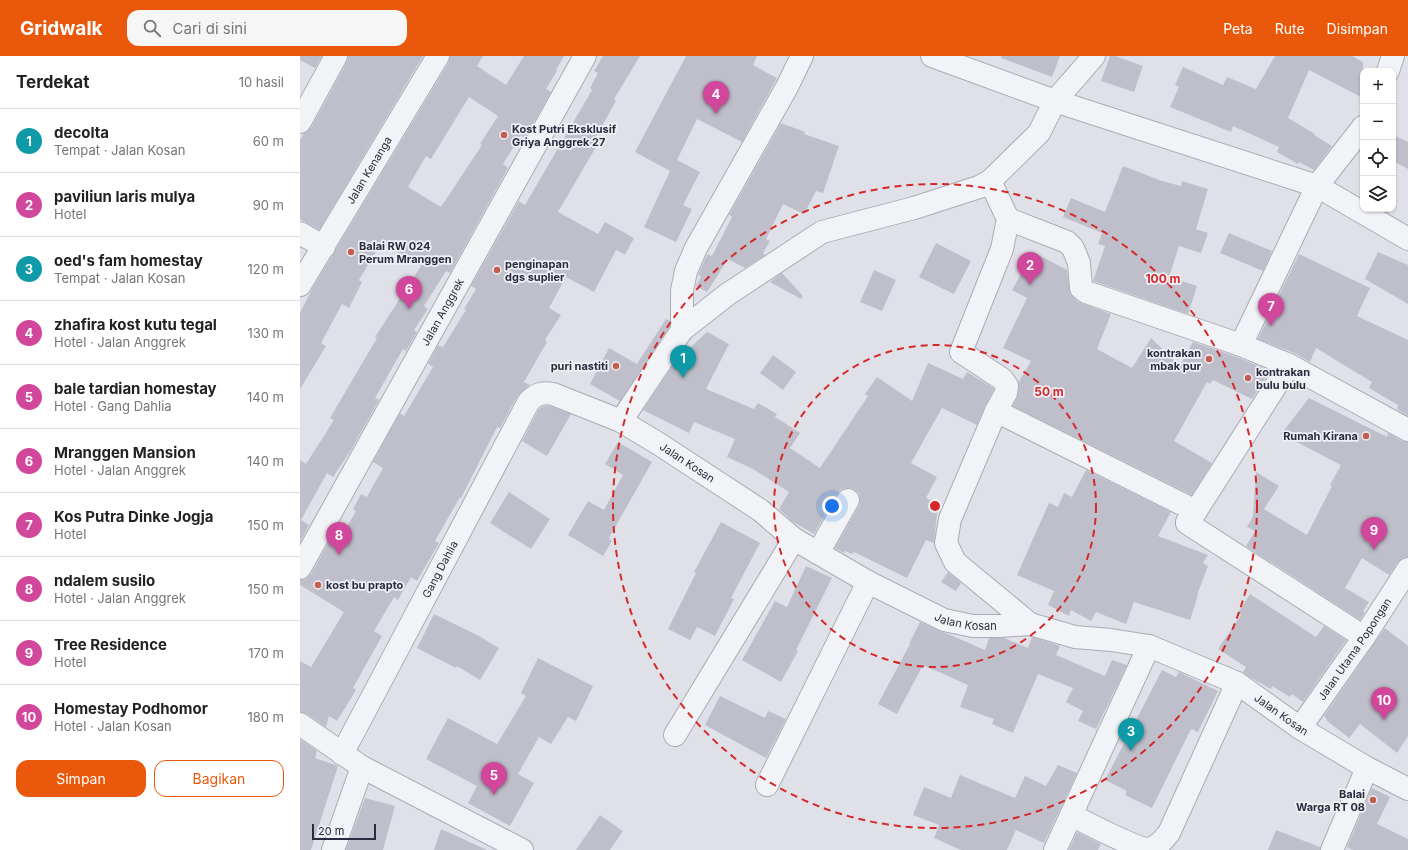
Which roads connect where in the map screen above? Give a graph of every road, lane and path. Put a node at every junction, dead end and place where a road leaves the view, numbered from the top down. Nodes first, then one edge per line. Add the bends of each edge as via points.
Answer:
1 (336, 56) edge
2 (438, 56) edge
3 (585, 56) edge
4 (802, 56) edge
5 (932, 56) edge
6 (1094, 56) edge
7 (1393, 56) edge
8 (1389, 68) edge
9 (1055, 101) junction
10 (300, 122) edge
11 (1360, 131) edge
12 (990, 181) junction
13 (1317, 186) junction
14 (1008, 219) junction
15 (300, 233) edge
16 (1408, 239) edge
17 (324, 247) junction
18 (300, 285) edge
19 (682, 330) junction
20 (1241, 345) junction
21 (1289, 365) junction
22 (545, 393) joint
23 (996, 411) junction
24 (620, 421) junction
25 (1408, 430) edge
26 (848, 500) dead end
27 (1189, 521) junction
28 (794, 539) junction
29 (818, 553) junction
30 (300, 568) edge
31 (1408, 569) edge
32 (868, 582) junction
33 (1030, 624) junction
34 (1364, 637) junction
35 (1149, 646) junction
36 (1237, 683) junction
37 (300, 724) edge
38 (1300, 728) junction
39 (675, 735) dead end
40 (342, 754) junction
41 (362, 767) junction
42 (1367, 768) junction
43 (767, 785) dead end
44 (1408, 789) edge
45 (1071, 815) junction
46 (333, 850) edge
47 (522, 850) edge
48 (1055, 850) edge
49 (1332, 850) edge

1 - 10 street
2 - 17 street, Jalan Kenanga
3 - 30 street, Jalan Anggrek
4 - 19 street via 696,248 686,271 682,291
5 - 9 street
6 - 9 street
7 - 8 street
9 - 12 street via 1038,133
9 - 13 street
11 - 13 street
12 - 14 street
12 - 19 street via 914,208 822,232 728,294
13 - 16 street
13 - 20 street
14 - 20 street via 1067,242 1073,248 1079,263 1081,288 1086,292
14 - 23 street via 1002,249 961,352 1002,379 1007,386
15 - 17 street
17 - 18 street, Jalan Kenanga
19 - 24 street
20 - 21 street
21 - 25 street
21 - 27 street
22 - 24 street, Jalan Kosan
22 - 40 street, Gang Dahlia via 537,394 529,401
23 - 27 street
23 - 33 street via 950,519 946,543 955,562
24 - 28 street, Jalan Kosan via 760,510
26 - 29 street
27 - 34 street
28 - 29 street, Jalan Kosan
28 - 39 street
29 - 32 street, Jalan Kosan
31 - 34 street, Jalan Utama Popongan
32 - 33 street, Jalan Kosan via 944,620 973,626
32 - 43 street
33 - 35 street, Jalan Kosan via 1074,637
34 - 38 street, Jalan Utama Popongan
35 - 36 street, Jalan Kosan
35 - 45 street
36 - 38 street, Jalan Kosan
36 - 45 street via 1169,833 1161,843 1150,849 1137,848
37 - 40 street
38 - 42 street, Jalan Kosan
40 - 41 street
41 - 46 street
41 - 47 street
42 - 44 street, Jalan Kosan
42 - 49 street
45 - 48 street

